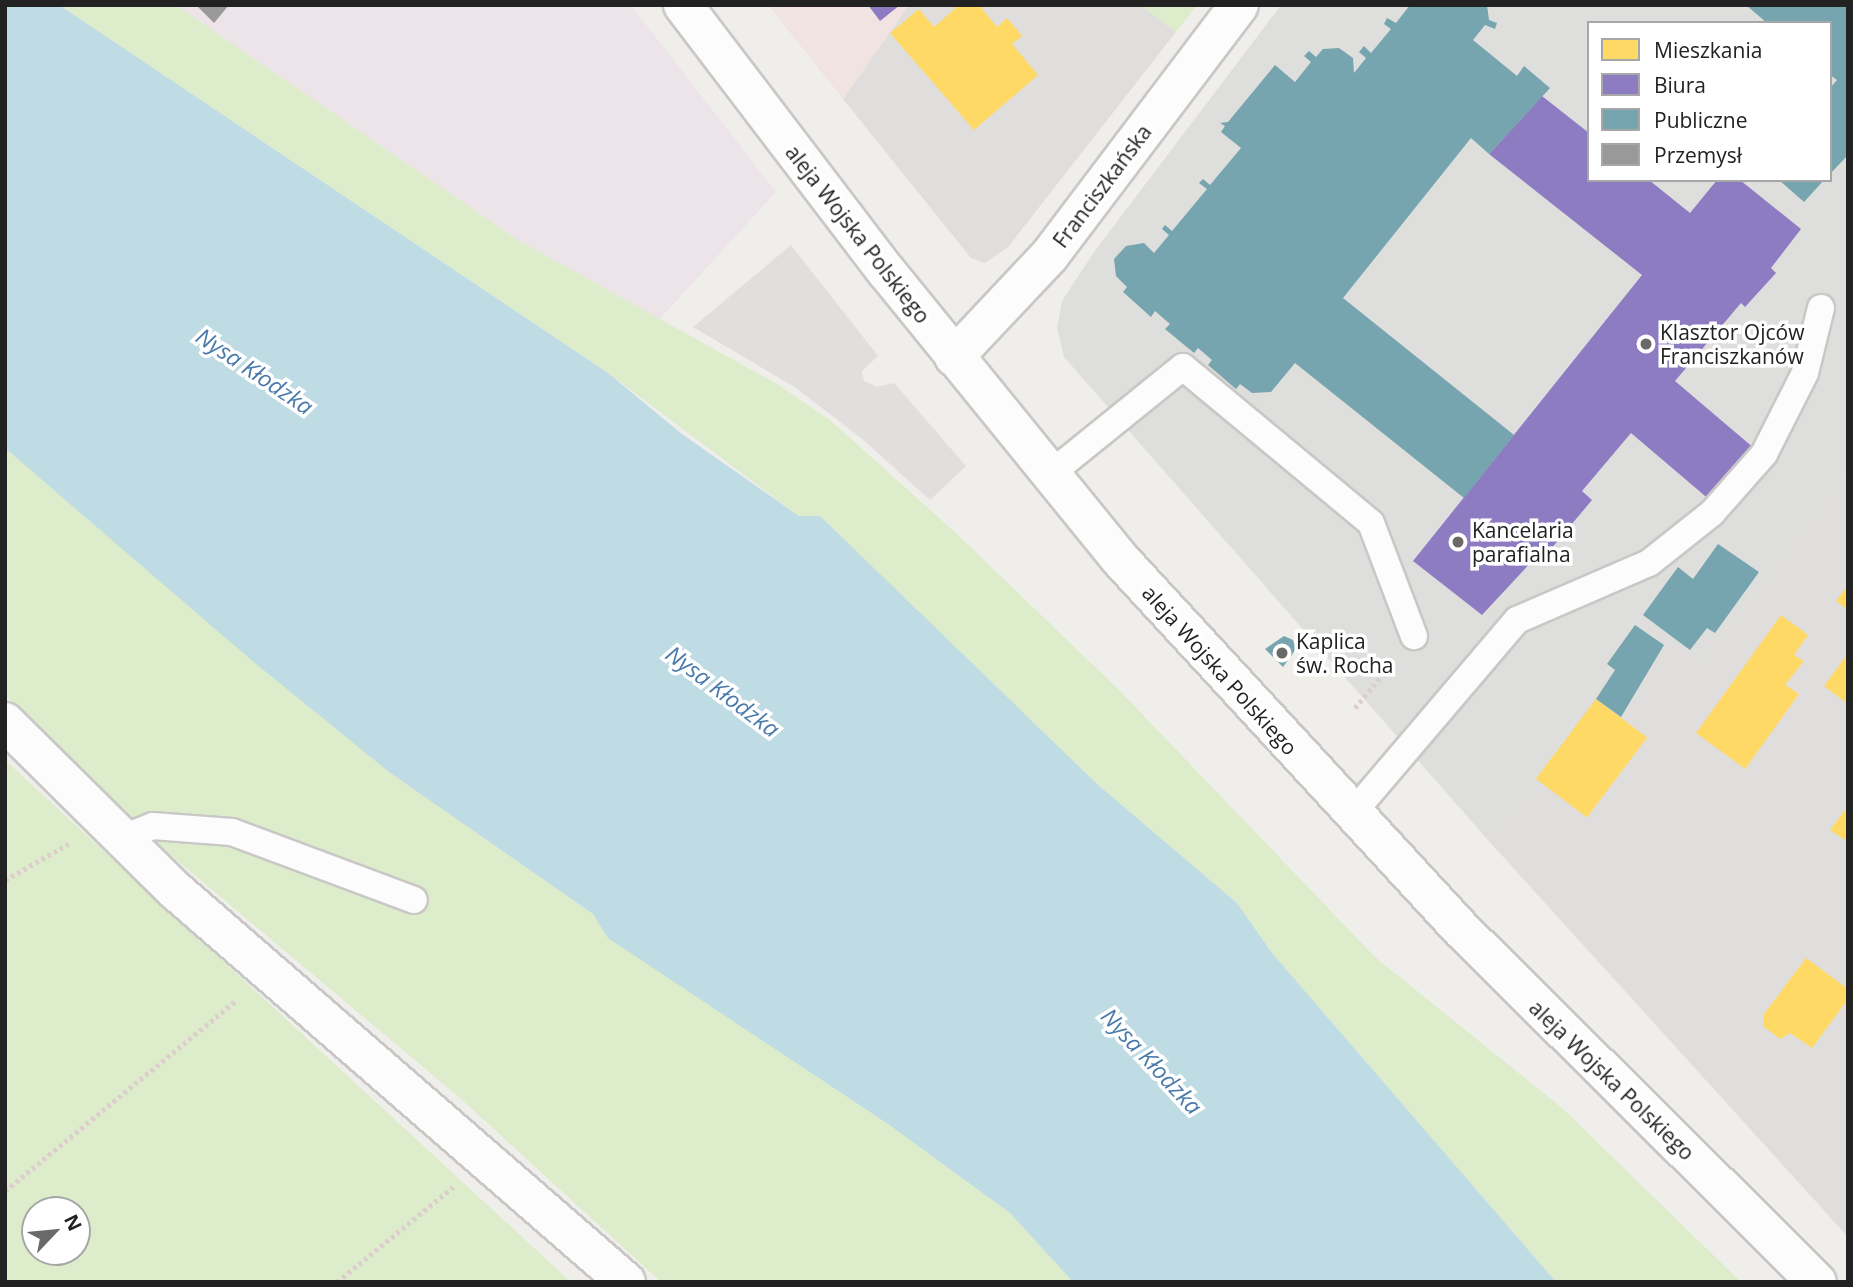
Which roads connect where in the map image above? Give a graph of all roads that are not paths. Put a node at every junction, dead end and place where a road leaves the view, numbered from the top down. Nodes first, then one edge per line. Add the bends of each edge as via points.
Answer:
1 (683, 5) edge
2 (1239, 5) edge
3 (1821, 308) dead end
4 (954, 357) junction
5 (1049, 475) junction
6 (1414, 636) road end
7 (5, 722) edge
8 (1351, 815) junction
9 (115, 830) junction
10 (414, 900) dead end
11 (626, 1282) edge
12 (1817, 1282) edge

1 - 4 street, aleja Wojska Polskiego
2 - 4 street, Franciszkańska via 1050,255
3 - 8 lane via 1805,373 1764,454 1712,513 1649,564 1517,620
4 - 5 street, aleja Wojska Polskiego
5 - 6 lane via 1183,367 1371,523
5 - 8 street, aleja Wojska Polskiego
7 - 9 street
8 - 12 street, aleja Wojska Polskiego via 1546,1016
9 - 10 lane via 153,826 232,832
9 - 11 street via 270,973

